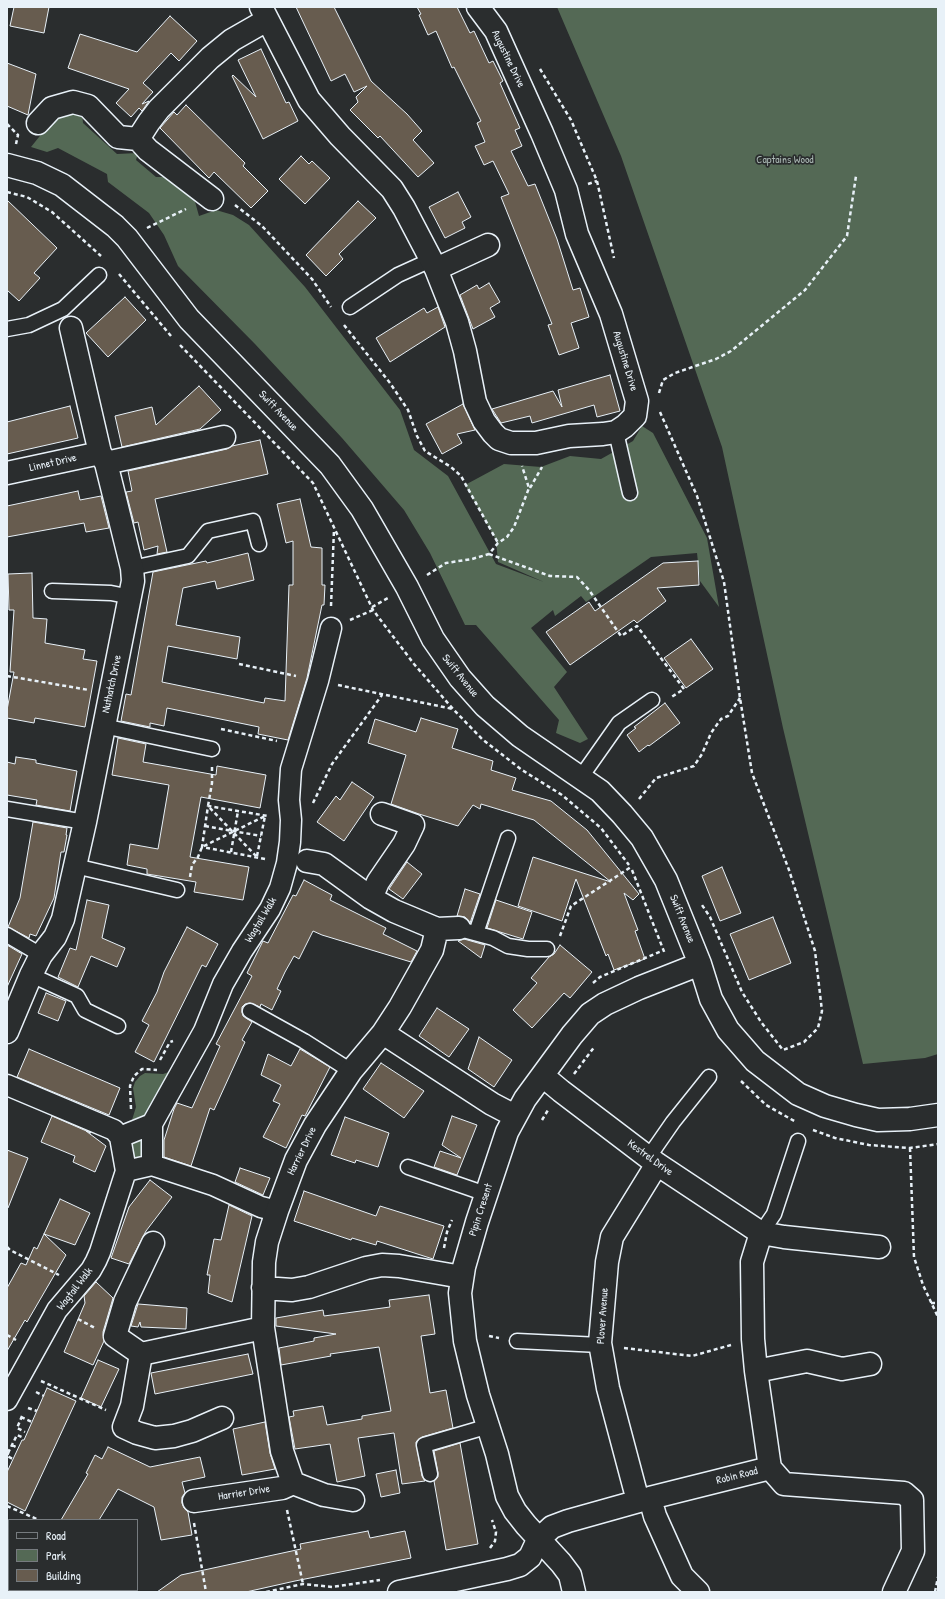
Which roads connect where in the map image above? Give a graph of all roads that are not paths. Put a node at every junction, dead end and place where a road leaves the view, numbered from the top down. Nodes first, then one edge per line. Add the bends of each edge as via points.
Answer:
1 (478, 7) edge
2 (264, 13) edge
3 (38, 123) dead end
4 (138, 139) junction
5 (11, 158) edge
6 (212, 199) road end
7 (488, 245) dead end
8 (434, 264) junction
9 (99, 275) dead end
10 (350, 307) dead end
11 (67, 318) junction
12 (7, 329) edge
13 (616, 432) junction
14 (224, 437) dead end
15 (103, 458) junction
16 (7, 473) edge
17 (630, 493) dead end
18 (259, 544) dead end
19 (132, 568) junction
20 (52, 591) dead end
21 (131, 596) junction
22 (331, 628) road end
23 (652, 700) road end
24 (103, 726) junction
25 (212, 749) road end
26 (581, 777) junction
27 (7, 809) edge
28 (382, 814) dead end
29 (84, 822) junction
30 (508, 838) dead end
31 (297, 862) junction
32 (75, 866) junction
33 (177, 890) road end
34 (371, 898) junction
35 (437, 929) junction
36 (467, 931) junction
37 (7, 935) edge
38 (547, 949) road end
39 (41, 955) junction
40 (700, 964) junction
41 (31, 975) junction
42 (250, 1011) dead end
43 (118, 1026) dead end
44 (7, 1032) edge
45 (383, 1033) junction
46 (351, 1071) junction
47 (543, 1076) junction
48 (709, 1077) dead end
49 (7, 1085) edge
50 (938, 1115) edge
51 (515, 1116) junction
52 (152, 1124) junction
53 (117, 1133) junction
54 (798, 1141) dead end
55 (652, 1161) junction
56 (152, 1165) junction
57 (408, 1167) dead end
58 (126, 1170) junction
59 (486, 1194) junction
60 (276, 1211) junction
61 (761, 1233) junction
62 (153, 1243) dead end
63 (879, 1247) dead end
64 (462, 1277) junction
65 (263, 1288) junction
66 (263, 1328) junction
67 (518, 1341) dead end
68 (600, 1345) junction
69 (141, 1354) junction
70 (870, 1364) dead end
71 (756, 1371) junction
72 (10, 1394) edge
73 (222, 1418) dead end
74 (489, 1426) junction
75 (770, 1468) junction
76 (430, 1474) dead end
77 (288, 1485) junction
78 (644, 1499) junction
79 (353, 1500) dead end
80 (194, 1501) road end
81 (538, 1540) junction
82 (399, 1592) edge
83 (574, 1592) edge
84 (698, 1592) edge
85 (894, 1592) edge

1 - 13 street, Augustine Drive via 496,31 542,133 566,190 577,234 611,314 637,401 635,416
2 - 4 street via 210,58 159,109
2 - 8 street via 309,100 392,189
3 - 4 street via 52,108 73,102 88,106 118,137
4 - 6 street via 148,150
5 - 26 street, Swift Avenue via 62,185 115,226 189,320 330,465 362,509 407,587 433,639 460,678 485,706 520,736
7 - 8 street
8 - 10 lane via 398,275
8 - 13 street via 465,351 476,402 484,421 499,440 511,443 536,443 569,436
9 - 11 lane
11 - 12 lane
11 - 15 street, Nuthatch Drive
13 - 17 lane
14 - 15 street, Linnet Drive
15 - 16 street, Linnet Drive
15 - 19 street, Nuthatch Drive
18 - 19 lane via 253,521 208,531 188,556
19 - 21 street, Nuthatch Drive
20 - 21 lane
21 - 24 street, Nuthatch Drive
22 - 31 street, Wagtail Walk via 291,769 290,842
23 - 26 lane via 619,723
24 - 25 lane
24 - 29 street, Nuthatch Drive
26 - 40 street, Swift Avenue via 600,791 642,838 666,880
27 - 29 lane
28 - 34 street via 413,825
29 - 32 street, Nuthatch Drive
30 - 36 lane
31 - 34 street via 324,864
31 - 52 street, Wagtail Walk via 223,984 204,1031
32 - 33 lane
32 - 39 street, Nuthatch Drive via 63,919 56,937
34 - 35 street
35 - 36 street
35 - 45 street, Harrier Drive via 432,950
36 - 38 lane via 493,938 508,946 528,950
37 - 39 lane
39 - 41 street, Nuthatch Drive
40 - 47 street, Pipin Cresent via 639,988 590,1014
40 - 50 street, Swift Avenue via 711,998 728,1030 755,1061 798,1094 825,1106 878,1120
41 - 43 lane via 77,996 85,1010
41 - 44 street, Nuthatch Drive
42 - 46 lane
45 - 46 street, Harrier Drive
45 - 51 street via 492,1104
46 - 60 street, Harrier Drive via 315,1125 296,1160
47 - 51 street, Pipin Cresent
47 - 55 street, Kestrel Drive
48 - 55 lane via 673,1122
49 - 53 street
51 - 59 street, Pipin Cresent
52 - 53 street
52 - 56 street, Wagtail Walk
53 - 58 street, Wagtail Walk
54 - 61 lane via 774,1214
55 - 61 street, Kestrel Drive
55 - 68 street, Plover Avenue via 612,1237 607,1262
56 - 58 street
56 - 60 street via 214,1185 261,1207
57 - 59 lane
58 - 72 street, Wagtail Walk via 100,1252 91,1270 57,1310
59 - 64 street, Pipin Cresent
60 - 65 street, Harrier Drive via 267,1242
61 - 63 street
61 - 71 street via 752,1262
62 - 69 street via 110,1334
64 - 65 street via 382,1265 309,1287 292,1290
64 - 74 street, Pipin Cresent via 460,1294 465,1341 478,1395
65 - 66 street, Harrier Drive
66 - 69 street
66 - 77 street, Harrier Drive
67 - 68 lane
68 - 78 street, Plover Avenue via 608,1388
69 - 73 street via 132,1406 124,1427 155,1438 192,1431
70 - 71 street via 842,1369 806,1361
71 - 75 street
74 - 76 lane via 424,1445
74 - 81 street, Pipin Cresent via 507,1496 515,1511
75 - 78 street, Robin Road
75 - 85 street, Robin Road via 784,1484 904,1493 912,1500 913,1551
77 - 79 street, Harrier Drive
77 - 80 street, Harrier Drive
78 - 81 street, Robin Road via 552,1527
78 - 84 street, Plover Avenue via 655,1516 682,1576
81 - 82 street, Robin Road via 530,1558 520,1565
81 - 83 street via 562,1563 570,1576

